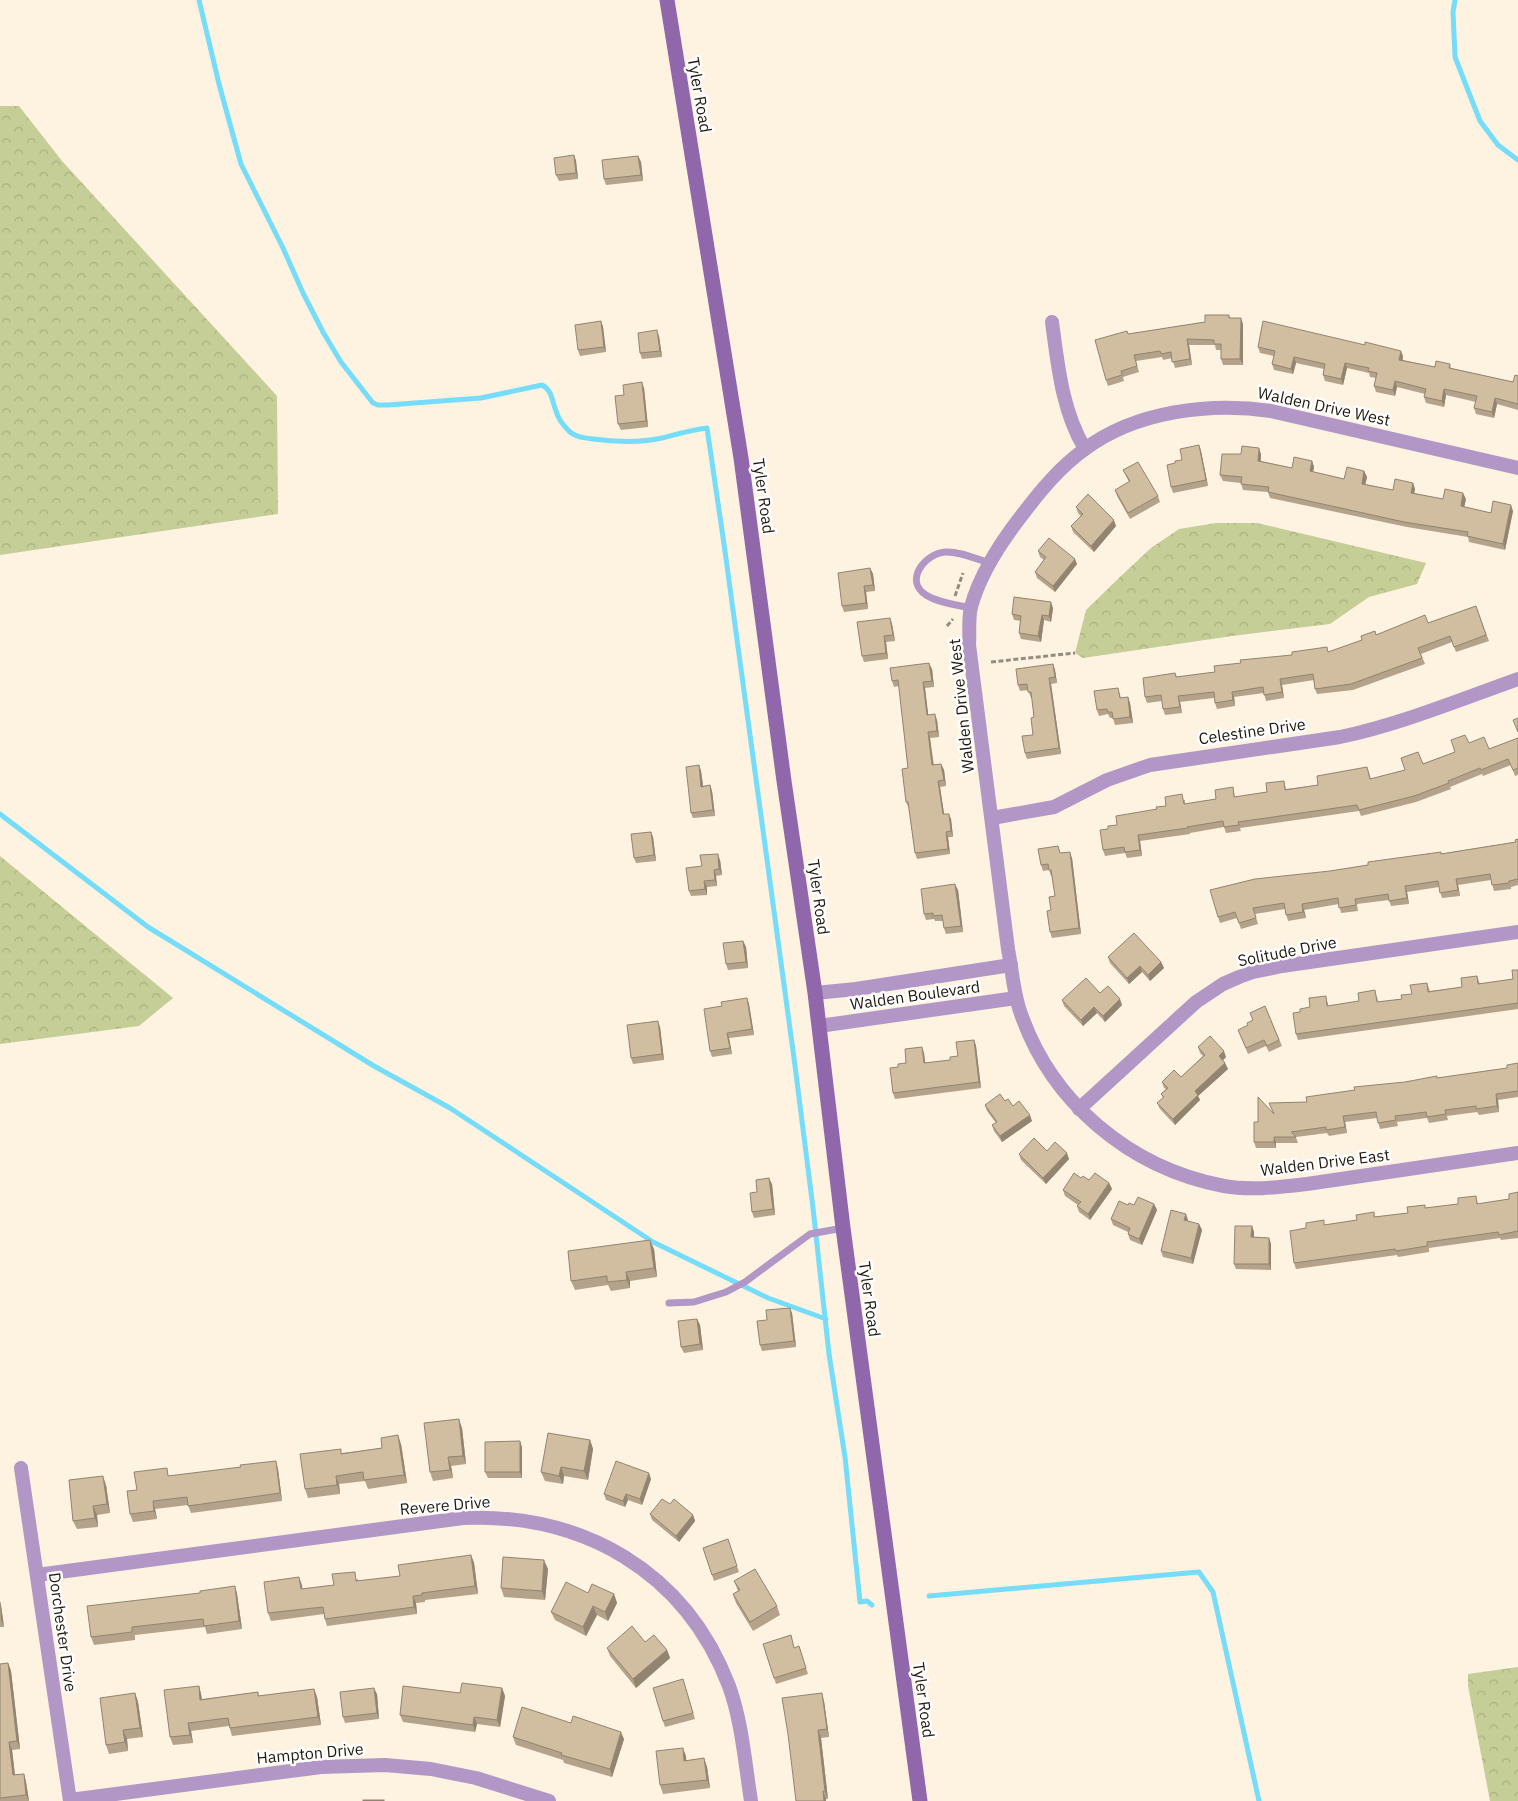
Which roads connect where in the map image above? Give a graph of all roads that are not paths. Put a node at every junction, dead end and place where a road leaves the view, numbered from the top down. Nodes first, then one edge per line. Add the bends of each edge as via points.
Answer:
1 (666, 0) edge
2 (1052, 322) dead end
3 (1085, 449) junction
4 (1518, 468) edge
5 (990, 563) junction
6 (971, 608) junction
7 (1518, 679) edge
8 (992, 818) junction
9 (1518, 932) edge
10 (1011, 965) junction
11 (815, 993) junction
12 (1016, 998) junction
13 (819, 1026) junction
14 (1079, 1109) junction
15 (1518, 1153) edge
16 (843, 1228) junction
17 (669, 1303) dead end
18 (22, 1468) dead end
19 (37, 1575) junction
20 (70, 1800) edge
21 (549, 1801) edge
22 (751, 1801) edge
23 (920, 1801) edge

1 - 11 street, Tyler Road via 741,458
2 - 3 street via 1066,405
3 - 4 street, Walden Drive West via 1119,429 1171,413 1244,407 1271,410
3 - 5 street, Walden Drive West via 1050,479 1000,544
5 - 6 street, Walden Drive West
5 - 6 lane via 944,552 931,556 920,565 916,576 925,594
6 - 8 street, Walden Drive West via 969,645
7 - 8 street, Celestine Drive via 1373,729 1340,737 1150,764 1107,780 1054,807
8 - 10 street, Walden Drive West
9 - 14 street, Solitude Drive via 1282,966 1238,976 1196,1002
10 - 11 street, Walden Boulevard
10 - 12 street, Walden Drive East
11 - 13 street, Tyler Road
12 - 13 street, Walden Boulevard
12 - 14 street, Walden Drive East via 1045,1063
13 - 16 street, Tyler Road
14 - 15 street, Walden Drive East via 1130,1150 1180,1173 1225,1186 1256,1188 1307,1184
16 - 17 lane via 810,1234 745,1282 726,1292 694,1302
16 - 23 street, Tyler Road
18 - 19 street, Dorchester Drive
19 - 20 street, Dorchester Drive
19 - 22 street, Revere Drive via 463,1518 514,1518 570,1531 608,1547 649,1574 680,1603 705,1637 736,1707
20 - 21 street, Hampton Drive via 321,1767 385,1764 476,1778

